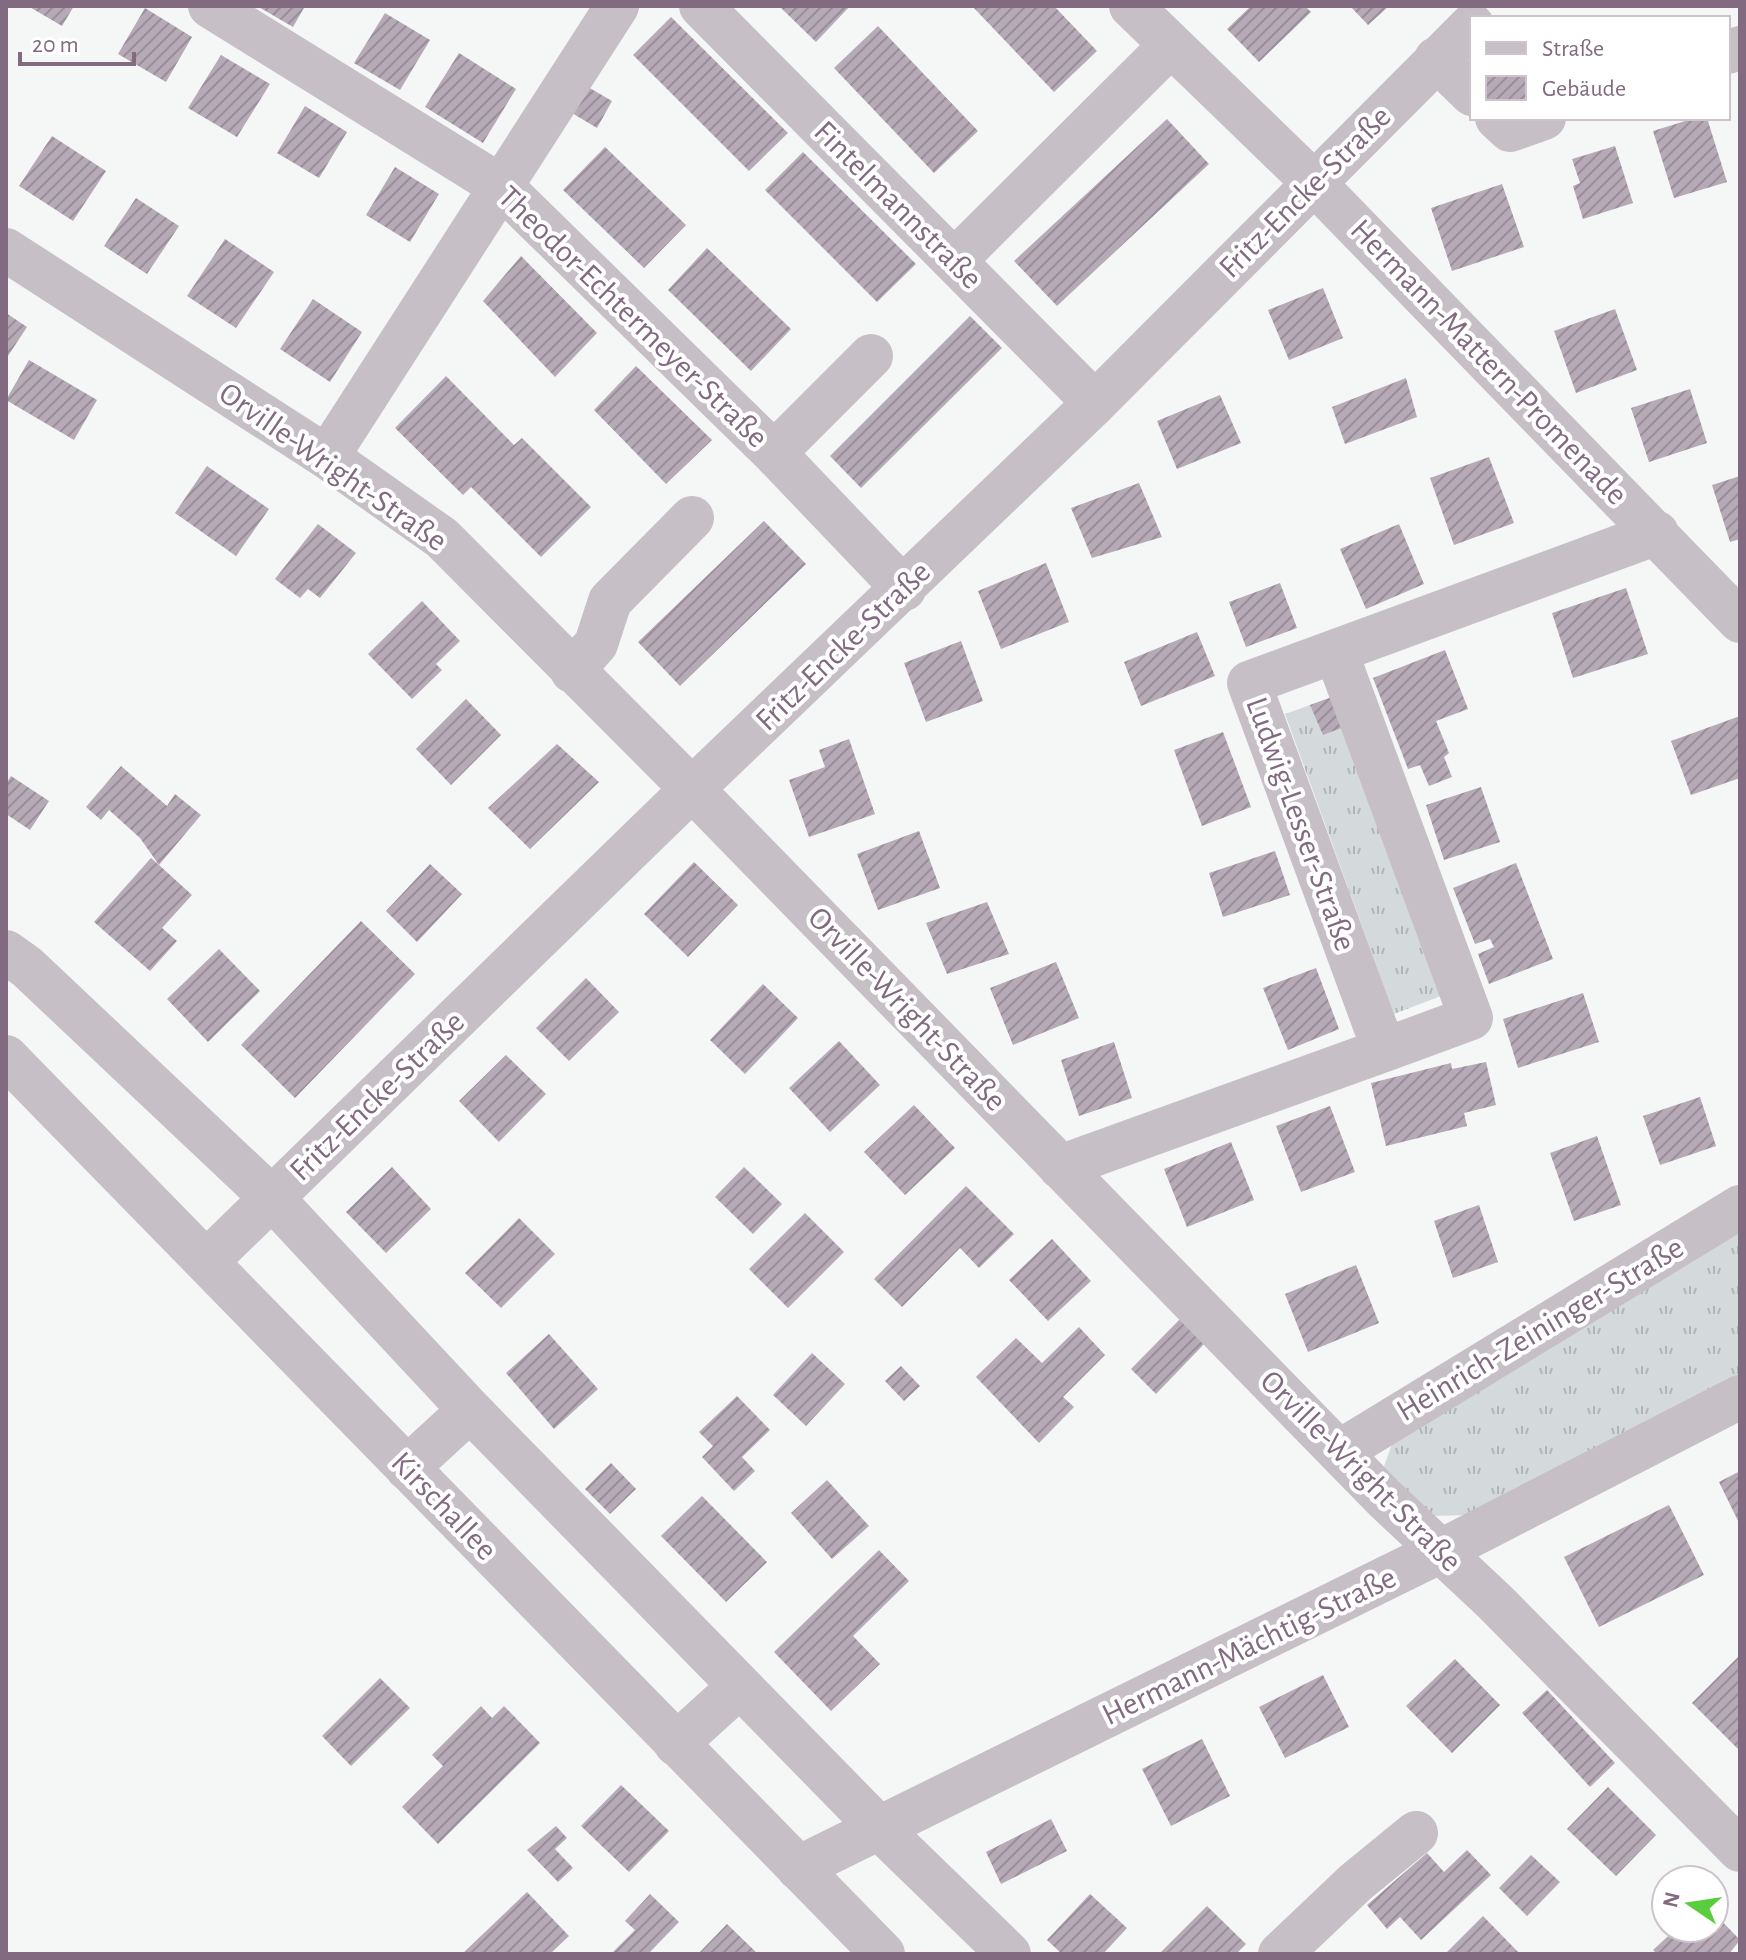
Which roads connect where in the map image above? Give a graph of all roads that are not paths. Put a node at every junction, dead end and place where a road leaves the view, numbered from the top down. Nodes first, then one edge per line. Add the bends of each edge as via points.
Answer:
1 (210, 6) edge
2 (617, 6) edge
3 (701, 6) edge
4 (1131, 6) edge
5 (1470, 27) edge
6 (1171, 45) junction
7 (1436, 59) junction
8 (1470, 92) edge
9 (1499, 120) edge
10 (1538, 120) edge
11 (1314, 183) junction
12 (502, 187) junction
13 (6, 250) edge
14 (954, 261) junction
15 (871, 356) dead end
16 (1095, 403) junction
17 (774, 453) junction
18 (327, 457) junction
19 (692, 518) dead end
20 (1657, 533) junction
21 (904, 589) junction
22 (1740, 621) edge
23 (1336, 652) junction
24 (572, 671) junction
25 (692, 789) junction
26 (13, 968) edge
27 (1384, 1050) junction
28 (6, 1057) edge
29 (1060, 1167) junction
30 (272, 1198) junction
31 (1740, 1207) edge
32 (208, 1260) junction
33 (1740, 1397) edge
34 (470, 1410) junction
35 (1339, 1452) junction
36 (407, 1468) junction
37 (1441, 1551) junction
38 (740, 1686) junction
39 (676, 1744) junction
40 (879, 1828) junction
41 (1416, 1833) dead end
42 (1740, 1850) edge
43 (798, 1868) junction
44 (883, 1954) edge
45 (1009, 1954) edge
46 (1280, 1954) edge

1 - 12 street, Theodor-Echtermeyer-Straße
2 - 12 street
3 - 14 street, Fintelmannstraße
4 - 6 street, Hermann-Mattern-Promenade
5 - 7 street, Fritz-Encke-Straße
6 - 11 street, Hermann-Mattern-Promenade
6 - 14 street
7 - 8 street
7 - 11 street, Fritz-Encke-Straße
9 - 10 street via 1510,130
11 - 16 street, Fritz-Encke-Straße
11 - 20 street, Hermann-Mattern-Promenade
12 - 17 street, Theodor-Echtermeyer-Straße
12 - 18 street
13 - 18 street, Orville-Wright-Straße
14 - 16 street, Fintelmannstraße
15 - 17 street
16 - 21 street, Fritz-Encke-Straße
17 - 21 street, Theodor-Echtermeyer-Straße
18 - 24 street, Orville-Wright-Straße via 442,538
19 - 24 street via 610,601 596,644
20 - 22 street, Hermann-Mattern-Promenade
20 - 23 street, Ludwig-Lesser-Straße
21 - 25 street, Fritz-Encke-Straße
23 - 27 street via 1471,1018
23 - 27 street, Ludwig-Lesser-Straße via 1249,683
24 - 25 street, Orville-Wright-Straße
25 - 29 street, Orville-Wright-Straße
25 - 30 street, Fritz-Encke-Straße
26 - 30 street
27 - 29 street
28 - 32 street, Kirschallee
29 - 35 street, Orville-Wright-Straße
30 - 32 street, Fritz-Encke-Straße
30 - 34 street
31 - 35 street, Heinrich-Zeininger-Straße
32 - 36 street, Kirschallee
33 - 37 street, Hermann-Mächtig-Straße
34 - 36 street
34 - 38 street
35 - 37 street, Orville-Wright-Straße
36 - 39 street, Kirschallee
37 - 40 street, Hermann-Mächtig-Straße
37 - 42 street, Orville-Wright-Straße
38 - 39 street
38 - 40 street
39 - 43 street, Kirschallee
40 - 43 street, Hermann-Mächtig-Straße
40 - 45 street
41 - 46 street
43 - 44 street, Kirschallee

